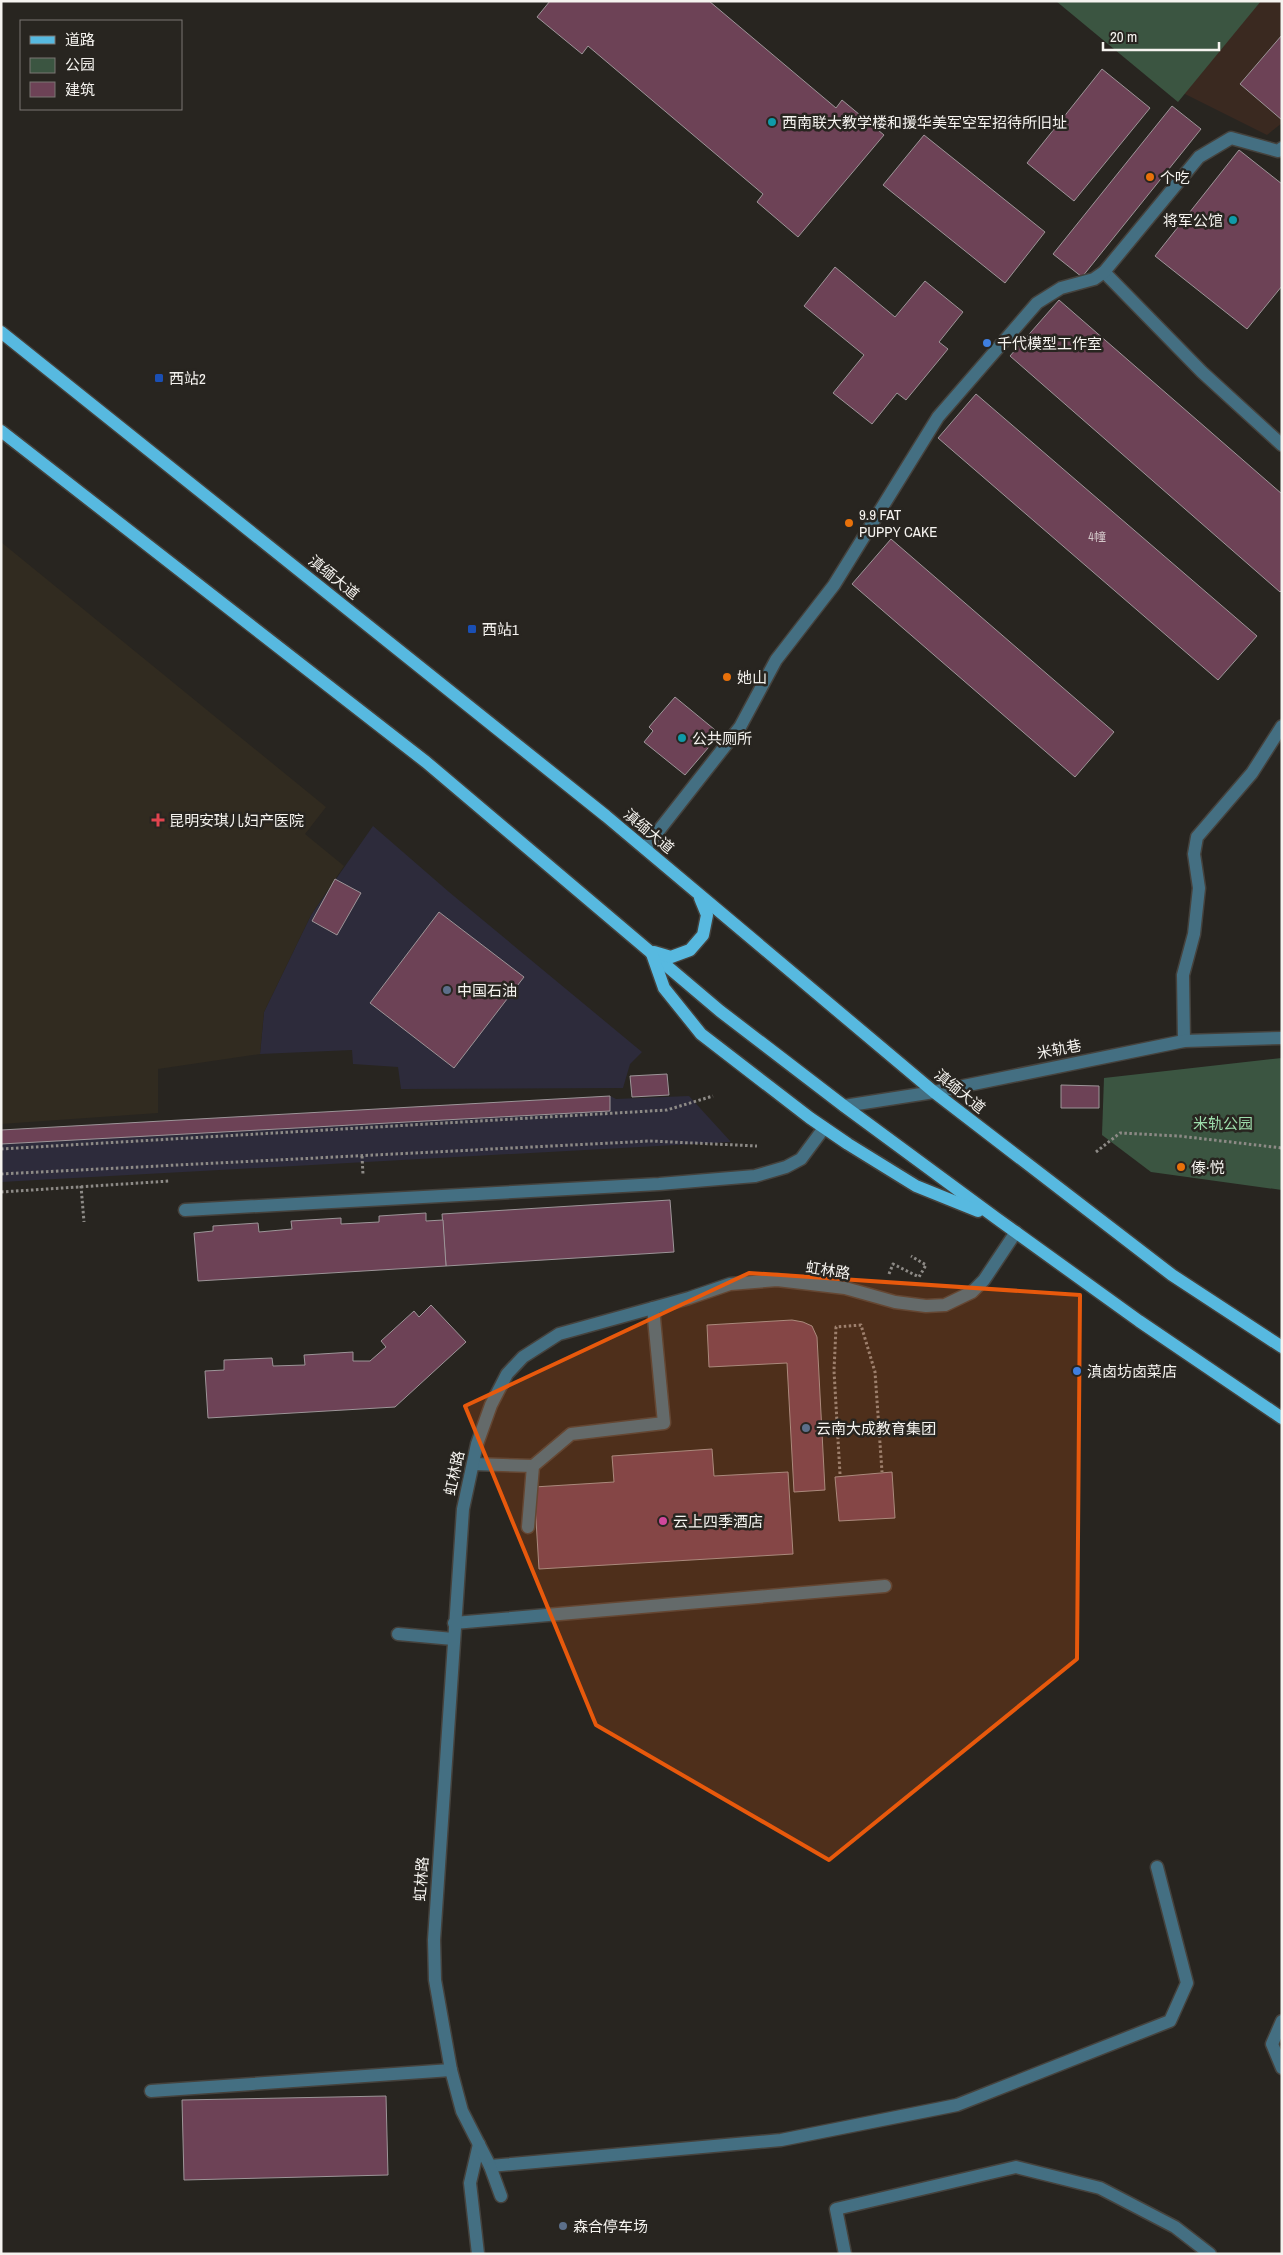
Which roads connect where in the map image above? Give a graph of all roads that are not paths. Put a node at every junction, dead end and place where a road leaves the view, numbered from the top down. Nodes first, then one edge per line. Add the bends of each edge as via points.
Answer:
1 (1282, 148) edge
2 (1104, 272) junction
3 (1, 332) edge
4 (1, 431) edge
5 (1282, 445) edge
6 (1282, 726) edge
7 (644, 848) junction
8 (699, 896) junction
9 (651, 952) junction
10 (1282, 1038) edge
11 (1184, 1041) junction
12 (934, 1092) junction
13 (844, 1106) junction
14 (824, 1128) junction
15 (185, 1210) dead end
16 (996, 1218) junction
17 (1016, 1232) junction
18 (652, 1308) junction
19 (1282, 1347) edge
20 (1282, 1418) edge
21 (472, 1464) junction
22 (533, 1466) junction
23 (528, 1528) dead end
24 (885, 1586) dead end
25 (454, 1623) junction
26 (398, 1634) dead end
27 (453, 1639) junction
28 (1156, 1867) dead end
29 (1282, 2021) edge
30 (1282, 2068) edge
31 (451, 2070) junction
32 (151, 2091) dead end
33 (479, 2144) junction
34 (490, 2166) junction
35 (501, 2196) dead end
36 (478, 2254) edge
37 (845, 2254) edge
38 (1210, 2254) edge

1 - 2 street via 1278,151 1231,138 1199,157
2 - 5 street via 1202,372
2 - 7 street via 1094,279 1061,288 1037,303 938,417 834,585 776,660 740,726
3 - 7 main road, 滇缅大道
4 - 9 main road via 426,762
6 - 11 street via 1252,773 1197,837 1194,854 1199,888 1194,934 1183,975
7 - 8 main road, 滇缅大道
8 - 9 main road via 707,915 704,935 690,950 671,957
8 - 12 main road, 滇缅大道
9 - 13 main road via 720,1011
9 - 14 main road via 664,988 701,1034
10 - 11 street, 米轨巷
11 - 12 street, 米轨巷
12 - 13 street, 米轨巷
12 - 19 main road, 滇缅大道 via 1172,1275
13 - 16 main road
14 - 15 street via 801,1159 786,1168 755,1176
14 - 16 main road via 916,1186
16 - 17 main road
17 - 18 street, 虹林路 via 978,1286 945,1304 926,1306 895,1302 845,1288 777,1280 730,1284
17 - 20 main road
18 - 21 street, 虹林路 via 559,1334 523,1357 507,1374 491,1405
18 - 22 street via 664,1422 571,1434
21 - 22 street
21 - 25 street, 虹林路 via 463,1509
22 - 23 street
24 - 25 street
25 - 27 street, 虹林路
26 - 27 street
27 - 31 street, 虹林路 via 434,1940 435,1980
28 - 34 street via 1187,1984 1170,2021 957,2105 781,2140
29 - 30 street via 1272,2044
31 - 32 street
31 - 33 street, 虹林路 via 462,2111
33 - 34 street, 虹林路
33 - 36 street via 470,2183
34 - 35 street, 虹林路
37 - 38 street via 836,2209 1016,2167 1100,2188 1175,2227

